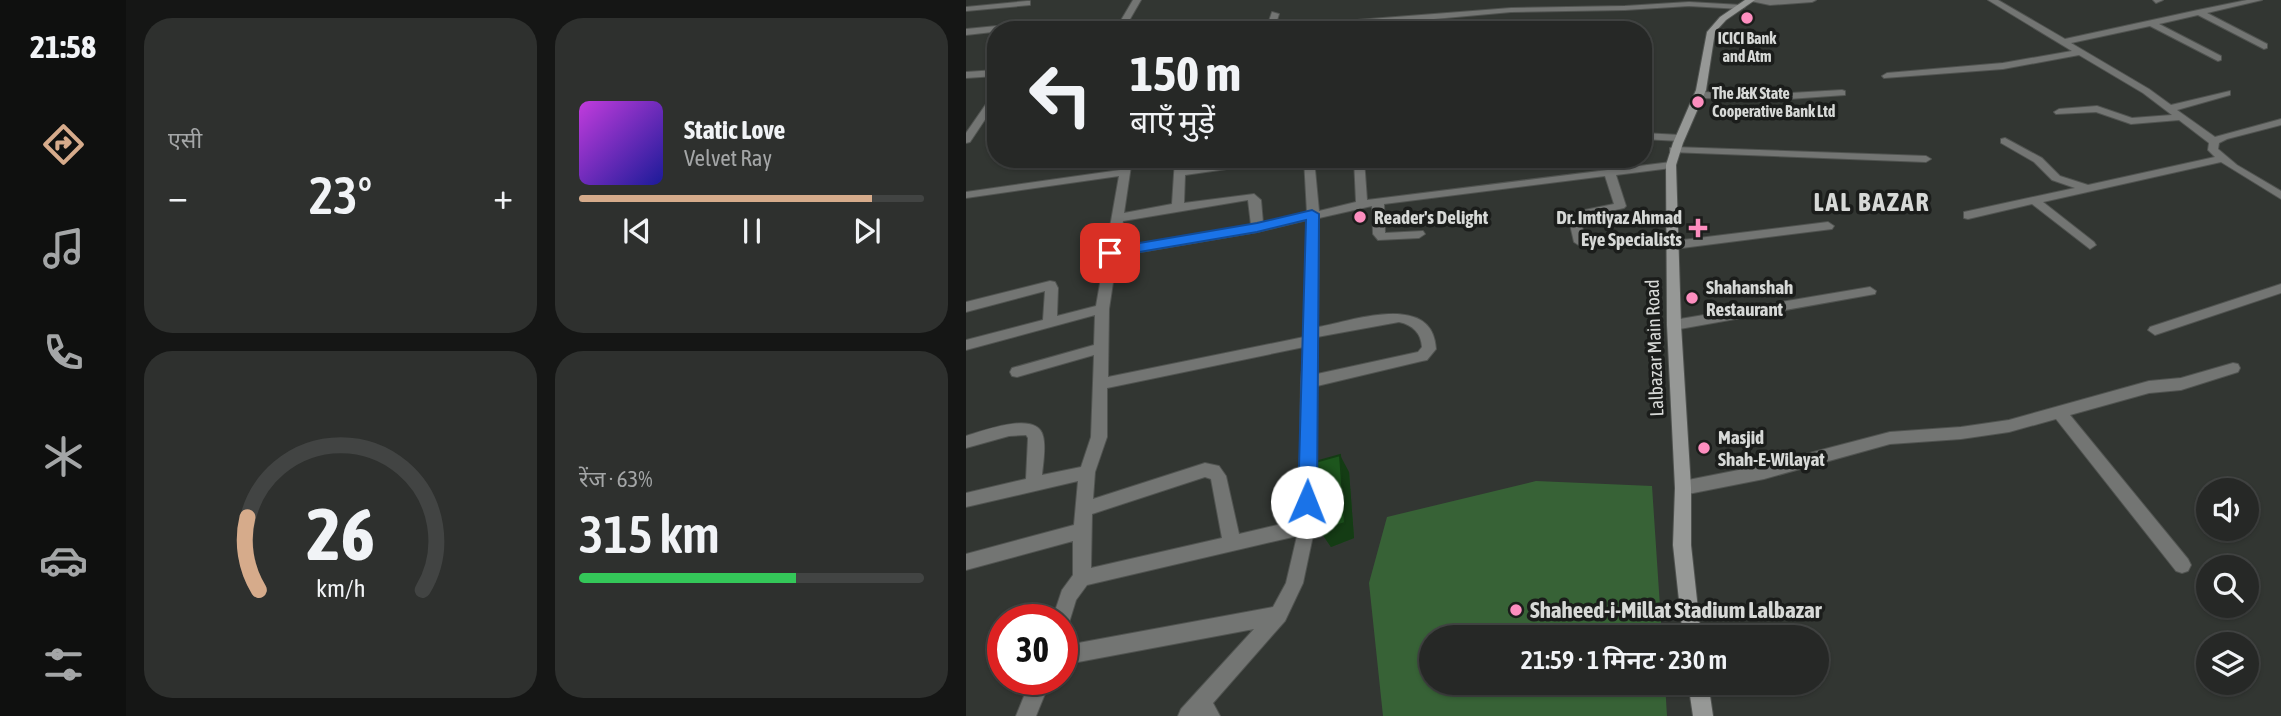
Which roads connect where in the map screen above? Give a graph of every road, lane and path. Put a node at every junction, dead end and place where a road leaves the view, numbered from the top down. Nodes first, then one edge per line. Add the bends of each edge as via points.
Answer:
1 (1137, 0) edge
2 (1812, 0) edge
3 (1992, 0) edge
4 (2258, 0) edge
5 (1028, 2) edge
6 (1747, 2) edge
7 (966, 9) edge
8 (1020, 12) dead end
9 (2198, 12) junction
10 (1275, 14) dead end
11 (1125, 21) edge
12 (1273, 21) edge
13 (1381, 21) edge
14 (2151, 23) junction
15 (987, 31) edge
16 (966, 33) edge
17 (987, 36) edge
18 (966, 38) edge
19 (2065, 42) junction
20 (2264, 46) dead end
21 (2082, 52) junction
22 (2218, 58) dead end
23 (987, 74) edge
24 (966, 75) edge
25 (1887, 76) dead end
26 (1842, 93) dead end
27 (2227, 93) dead end
28 (1700, 95) junction
29 (2172, 108) junction
30 (987, 109) edge
31 (2059, 112) dead end
32 (984, 113) joint
33 (2183, 117) junction
34 (2281, 122) edge
35 (1652, 138) edge
36 (966, 140) edge
37 (2005, 141) dead end
38 (2214, 142) junction
39 (1677, 144) junction
40 (1926, 159) dead end
41 (2221, 159) junction
42 (1671, 165) junction
43 (1126, 168) edge
44 (1179, 168) edge
45 (1214, 168) edge
46 (1309, 168) edge
47 (1360, 168) edge
48 (1651, 168) edge
49 (1652, 168) edge
50 (1126, 172) junction
51 (1179, 173) junction
52 (1610, 174) junction
53 (2090, 188) junction
54 (966, 195) edge
55 (2281, 196) edge
56 (1378, 201) junction
57 (2035, 201) junction
58 (1362, 204) junction
59 (1178, 207) junction
60 (1312, 214) junction
61 (1968, 215) dead end
62 (1117, 218) junction
63 (1828, 226) dead end
64 (1257, 228) junction
65 (1419, 234) dead end
66 (1580, 242) dead end
67 (1674, 245) junction
68 (2090, 245) dead end
69 (1110, 253) junction
70 (2281, 288) edge
71 (1870, 291) dead end
72 (966, 307) edge
73 (1102, 309) junction
74 (1050, 322) junction
75 (1674, 325) junction
76 (2155, 330) dead end
77 (1309, 337) junction
78 (966, 345) edge
79 (1101, 348) junction
80 (2233, 368) dead end
81 (1017, 372) dead end
82 (1308, 382) junction
83 (1101, 384) junction
84 (2060, 413) junction
85 (966, 442) edge
86 (1087, 472) junction
87 (1034, 485) junction
88 (1683, 488) junction
89 (966, 500) edge
90 (1084, 509) junction
91 (1307, 526) junction
92 (1082, 531) junction
93 (1232, 543) junction
94 (966, 562) edge
95 (2182, 565) dead end
96 (1082, 578) junction
97 (1066, 604) edge
98 (1279, 615) junction
99 (1691, 625) edge
100 (1078, 653) edge
101 (1035, 695) edge
102 (1700, 695) edge
103 (1199, 712) edge
104 (1026, 716) edge
105 (1703, 716) edge

1 - 11 street
2 - 6 street
3 - 19 street
4 - 9 street
5 - 7 street
5 - 8 street
6 - 13 street via 1511,10
6 - 28 main road, Lalbazar Main Road via 1712,30
9 - 14 street
9 - 20 street
10 - 12 street
14 - 19 street
14 - 22 street
15 - 16 street
17 - 18 street
19 - 21 street
21 - 25 street via 2003,66
21 - 29 street
23 - 24 street
26 - 28 street
27 - 29 street
28 - 39 main road, Lalbazar Main Road
29 - 33 street
30 - 32 street
31 - 33 street via 2103,110 2131,121
32 - 36 street
33 - 38 street
34 - 38 street
35 - 39 street
37 - 53 street via 2038,160 2056,178
38 - 41 street via 2213,150
39 - 40 street
39 - 42 main road, Lalbazar Main Road
41 - 53 street
41 - 55 street
42 - 49 street
42 - 67 main road, Lalbazar Main Road
43 - 50 street
44 - 51 street
45 - 51 street
46 - 60 street
47 - 58 street
48 - 52 street
50 - 54 street
50 - 62 street
51 - 59 street
52 - 56 street
52 - 66 street via 1620,206 1574,216
53 - 57 street
56 - 58 street
56 - 65 street via 1382,237
57 - 61 street
57 - 68 street
58 - 60 street
59 - 62 street
59 - 64 street via 1250,196 1255,200
60 - 64 street
60 - 77 street
62 - 69 street
63 - 67 street
64 - 69 street
67 - 75 main road, Lalbazar Main Road
69 - 73 street
70 - 76 street
71 - 75 street
72 - 74 street via 1050,285
73 - 74 street
73 - 79 street
74 - 78 street
75 - 88 main road, Lalbazar Main Road
77 - 82 street
77 - 82 street via 1399,317 1420,326 1429,339 1429,349 1422,356
77 - 83 street
79 - 81 street
79 - 83 street
80 - 84 street
82 - 91 street
83 - 86 street via 1099,437
84 - 88 street via 1985,430 1890,438
84 - 95 street
85 - 87 street via 1030,429 1036,436
86 - 87 street
86 - 90 street
87 - 89 street
88 - 99 main road, Lalbazar Main Road via 1682,545
90 - 92 street
90 - 93 street via 1213,471 1218,476
91 - 93 street
91 - 98 street via 1299,573
92 - 94 street
92 - 96 street
93 - 96 street
96 - 97 street
98 - 100 street
98 - 103 street
101 - 104 street
102 - 105 main road

